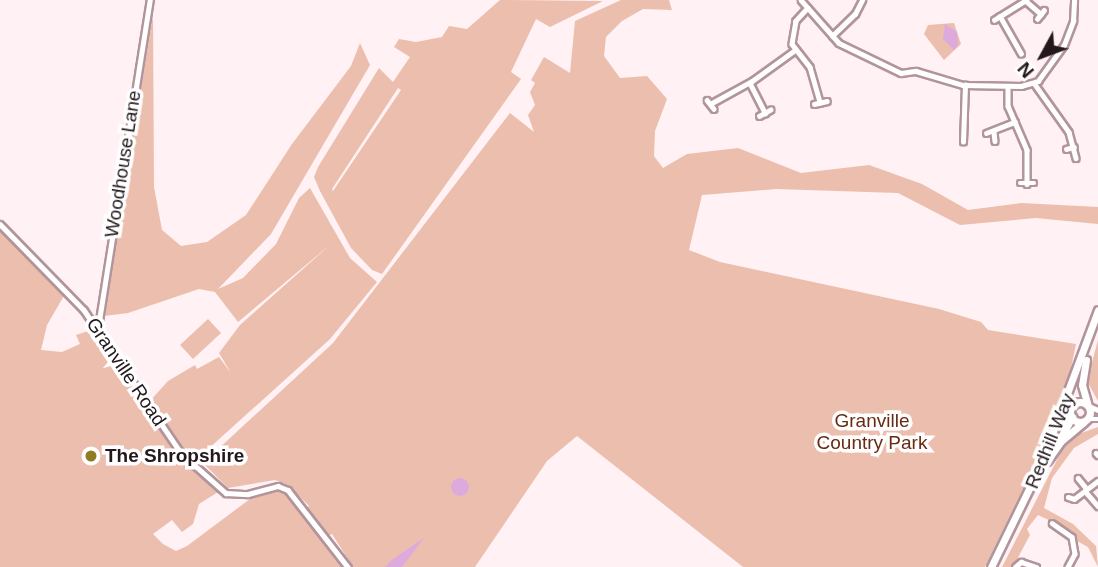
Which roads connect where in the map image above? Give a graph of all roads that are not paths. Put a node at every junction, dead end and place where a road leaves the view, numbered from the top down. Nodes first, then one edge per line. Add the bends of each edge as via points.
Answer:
1 (150, 0) edge
2 (802, 0) edge
3 (862, 0) edge
4 (1026, 0) edge
5 (1074, 0) edge
6 (808, 8) junction
7 (1041, 15) dead end
8 (1000, 16) junction
9 (994, 20) dead end
10 (832, 36) junction
11 (795, 50) junction
12 (1021, 53) dead end
13 (750, 83) junction
14 (1034, 83) junction
15 (965, 86) junction
16 (1008, 86) junction
17 (827, 102) dead end
18 (820, 103) junction
19 (710, 104) dead end
20 (814, 104) dead end
21 (759, 116) dead end
22 (1015, 122) junction
23 (994, 132) junction
24 (986, 133) dead end
25 (963, 134) junction
26 (971, 134) dead end
27 (995, 141) dead end
28 (963, 142) dead end
29 (1074, 148) junction
30 (1066, 149) dead end
31 (1076, 158) dead end
32 (1020, 183) dead end
33 (1034, 183) dead end
34 (1027, 184) junction
35 (0, 224) edge
36 (1098, 310) edge
37 (1098, 323) edge
38 (98, 329) junction
39 (1077, 372) junction
40 (1088, 405) junction
41 (1071, 408) junction
42 (1098, 410) edge
43 (1072, 417) junction
44 (1098, 419) edge
45 (1086, 421) junction
46 (1040, 466) junction
47 (1078, 478) dead end
48 (1098, 481) edge
49 (1086, 490) junction
50 (1068, 497) dead end
51 (1098, 506) edge
52 (1052, 523) dead end
53 (348, 567) edge
54 (994, 567) edge
55 (1015, 567) edge
56 (1037, 567) edge
57 (1068, 567) edge

1 - 38 street, Woodhouse Lane
2 - 6 street
3 - 10 street via 855,14
4 - 7 street
4 - 8 street
5 - 14 street via 1070,32
6 - 10 street
6 - 11 street via 791,35
8 - 9 street
8 - 12 street
10 - 15 street via 851,51 901,73 916,71
11 - 13 street
11 - 18 street via 810,66
13 - 19 street
13 - 21 street via 767,112
14 - 16 street
14 - 29 street
15 - 16 street
15 - 25 street
16 - 22 street via 1008,106
17 - 18 street
18 - 20 street
22 - 23 street
22 - 34 street via 1027,150
23 - 24 street
23 - 27 street
25 - 26 street
25 - 28 street
29 - 30 street
29 - 31 street
32 - 34 street
33 - 34 street
35 - 38 street, Granville Road
36 - 39 main road, Redhill Way
37 - 40 main road, Redhill Way via 1082,378
38 - 53 street, Granville Road via 182,454 226,493 248,494 278,486 288,490
39 - 41 main road
39 - 46 main road, Redhill Way
40 - 41 main road via 1079,401
40 - 42 street
40 - 45 main road, Redhill Way
41 - 43 main road
43 - 45 main road
43 - 46 main road
44 - 45 street
45 - 54 main road, Redhill Way via 1050,456
46 - 54 main road, Redhill Way
47 - 49 street
48 - 49 street
49 - 50 street via 1074,499
49 - 51 street
52 - 57 street via 1068,530 1074,545
55 - 56 street via 1021,562

